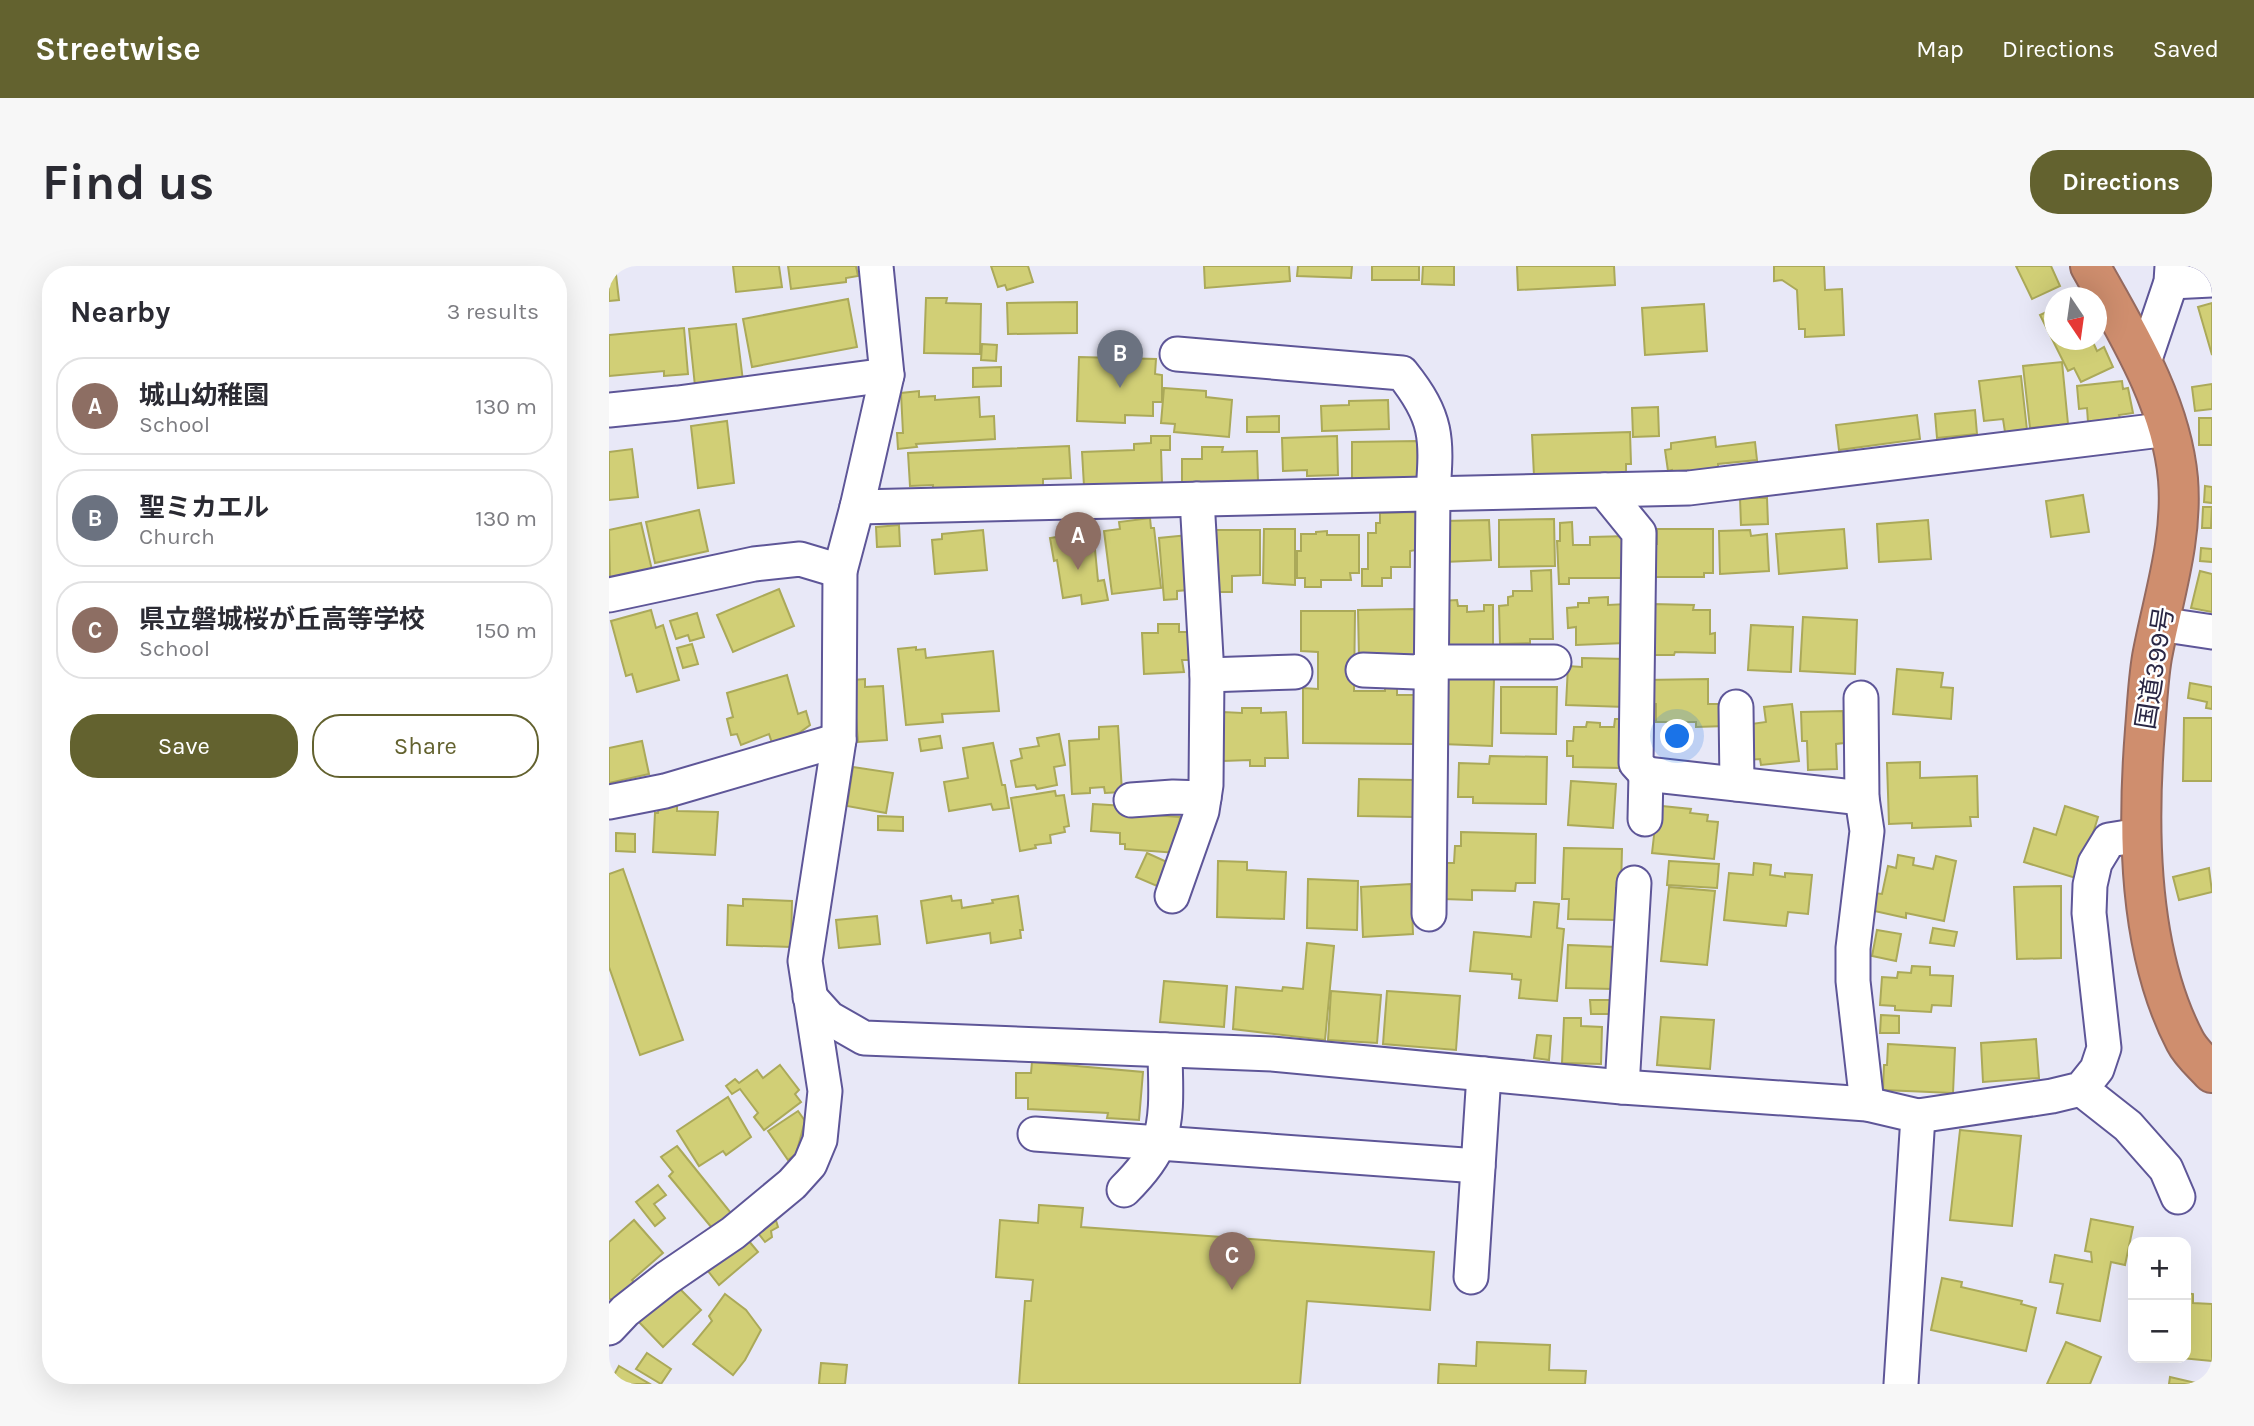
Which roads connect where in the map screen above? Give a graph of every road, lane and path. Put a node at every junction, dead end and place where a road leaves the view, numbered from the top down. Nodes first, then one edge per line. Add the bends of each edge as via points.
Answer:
1 (876, 266) edge
2 (2090, 266) edge
3 (2172, 274) edge
4 (2212, 279) edge
5 (1177, 354) dead end
6 (2143, 365) junction
7 (887, 375) junction
8 (609, 410) edge
9 (2169, 429) junction
10 (1604, 490) junction
11 (1433, 493) junction
12 (1197, 499) junction
13 (857, 508) junction
14 (840, 571) junction
15 (609, 595) edge
16 (2159, 624) junction
17 (2212, 632) edge
18 (1554, 662) dead end
19 (1431, 666) junction
20 (1363, 670) dead end
21 (1295, 673) dead end
22 (1207, 675) junction
23 (1861, 698) dead end
24 (1736, 707) dead end
25 (839, 740) junction
26 (1646, 774) junction
27 (1737, 784) junction
28 (1204, 798) junction
29 (1862, 798) junction
30 (1131, 800) dead end
31 (609, 802) edge
32 (1645, 819) dead end
33 (2140, 835) junction
34 (1634, 883) dead end
35 (1172, 896) dead end
36 (1429, 914) dead end
37 (810, 996) junction
38 (1165, 1049) junction
39 (2212, 1073) edge
40 (1484, 1074) junction
41 (1622, 1087) junction
42 (2081, 1089) junction
43 (1867, 1104) junction
44 (1918, 1116) junction
45 (1035, 1134) dead end
46 (1159, 1143) junction
47 (1478, 1166) junction
48 (1124, 1190) dead end
49 (2178, 1197) dead end
50 (1471, 1277) dead end
51 (609, 1328) edge
52 (1901, 1384) edge

1 - 7 street
2 - 6 highway, 国道399号
3 - 4 street
3 - 6 street
5 - 11 street via 1402,373 1429,412 1436,446
6 - 9 highway, 国道399号
7 - 8 street
7 - 13 street
9 - 10 street via 1689,488
9 - 16 highway, 国道399号 via 2178,480 2177,545
10 - 11 street
10 - 26 street via 1639,533 1636,763
11 - 12 street
11 - 19 street
12 - 13 street
12 - 22 street
13 - 14 street
14 - 15 street via 800,559 754,564
14 - 25 street
16 - 17 street
16 - 33 highway, 国道399号 via 2146,708
18 - 19 street via 1439,662
19 - 20 street via 1417,672
19 - 36 street
21 - 22 street
22 - 28 street
23 - 29 street
24 - 27 street
25 - 31 street
25 - 37 street via 805,961
26 - 27 street
26 - 32 street
27 - 29 street
28 - 30 street
28 - 35 street
29 - 43 street via 1867,831 1853,981
33 - 39 highway, 国道399号 via 2160,980 2186,1043
33 - 42 street via 2109,840 2095,863 2089,913 2104,1048 2097,1069
34 - 41 street
37 - 38 street via 829,1018 864,1038
37 - 51 street via 825,1091 820,1140 810,1164 733,1233 667,1278
38 - 40 street
38 - 46 street
40 - 41 street
40 - 47 street
41 - 43 street
42 - 44 street
42 - 49 street via 2128,1126 2166,1169
43 - 44 street
44 - 52 street
45 - 46 street
46 - 47 street
46 - 48 street
47 - 50 street

